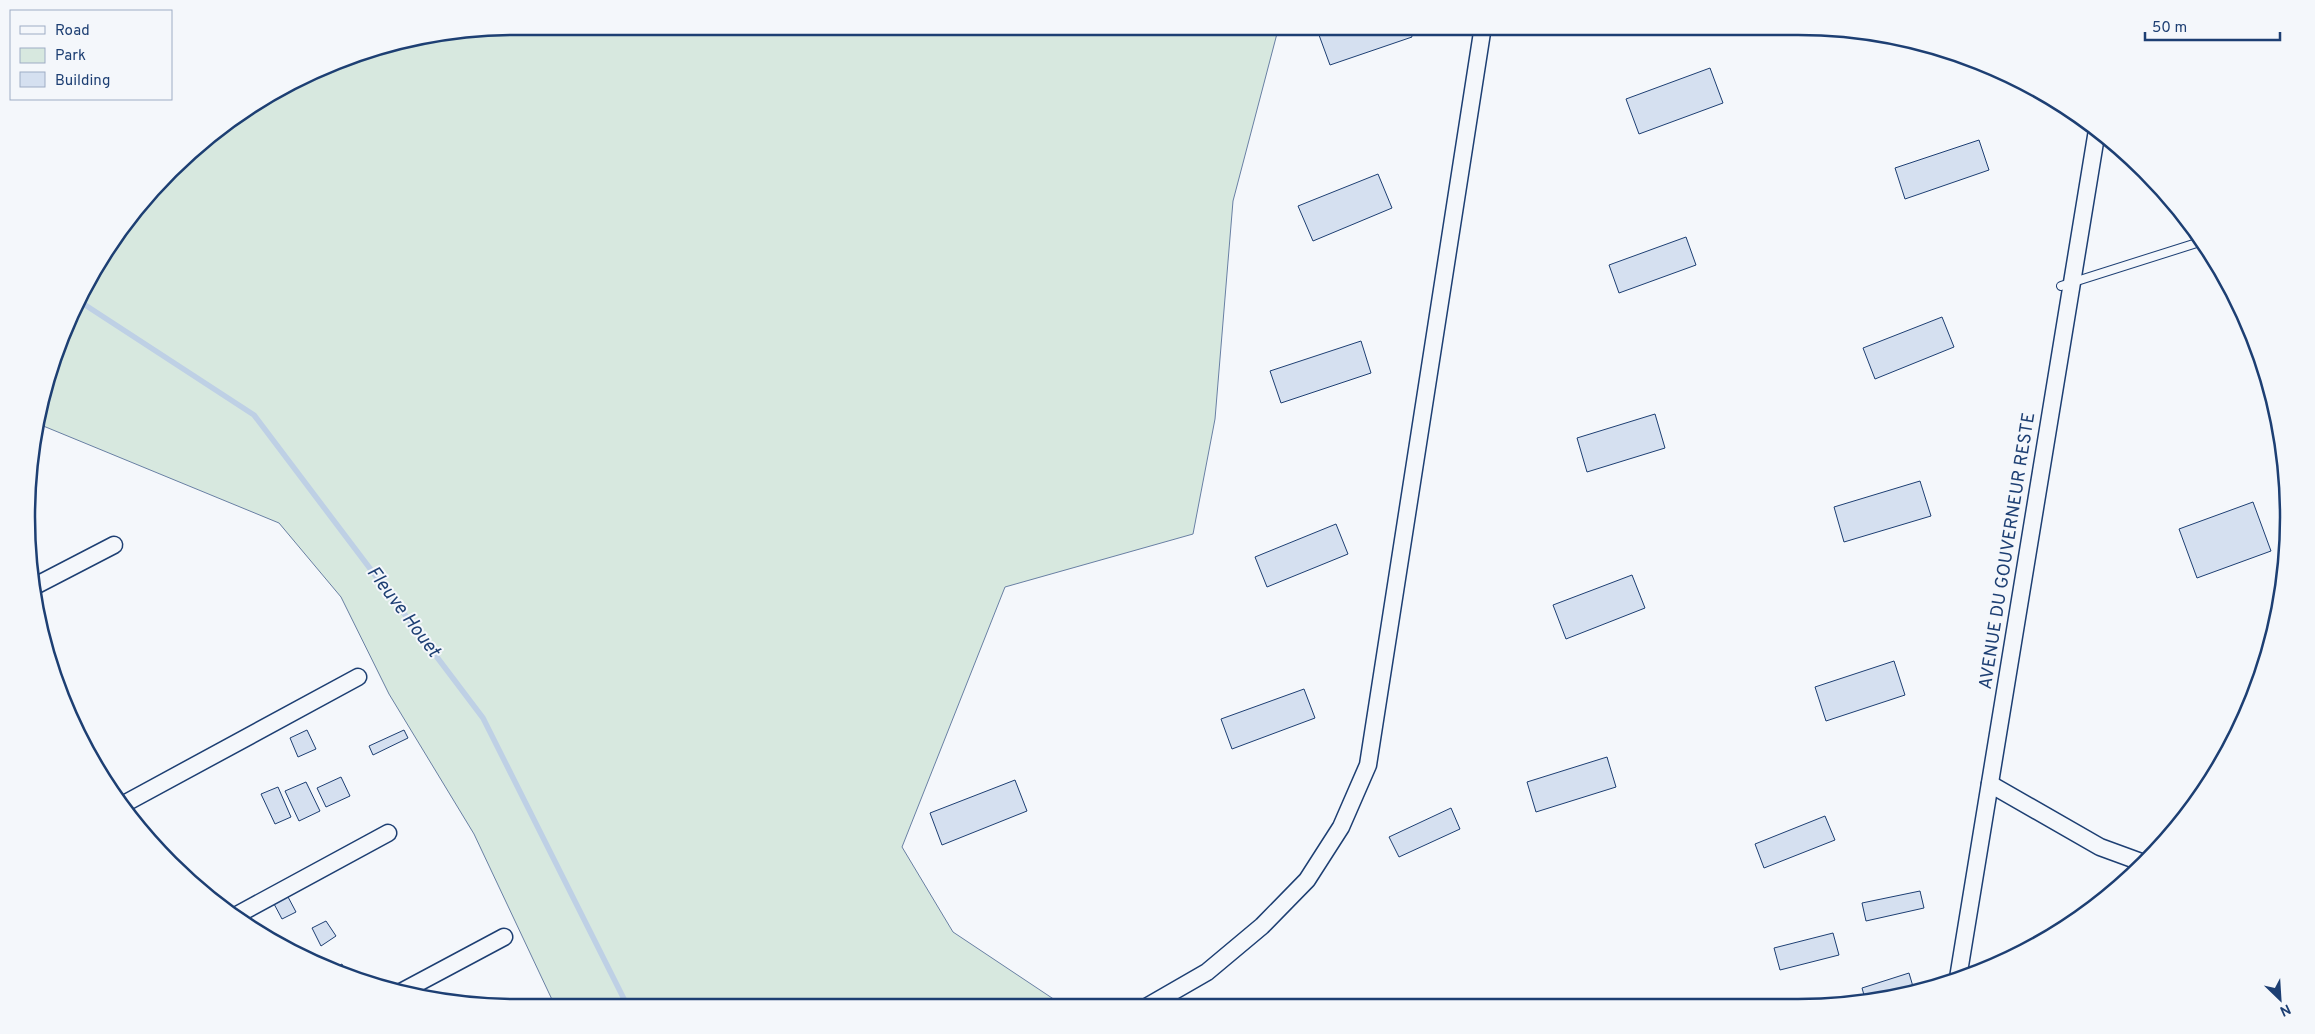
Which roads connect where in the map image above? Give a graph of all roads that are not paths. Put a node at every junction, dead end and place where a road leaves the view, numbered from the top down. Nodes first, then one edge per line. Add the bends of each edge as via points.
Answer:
1 (1482, 35) edge
2 (2096, 139) edge
3 (2195, 244) edge
4 (2061, 286) dead end
5 (114, 545) dead end
6 (40, 584) edge
7 (358, 677) dead end
8 (1990, 784) junction
9 (129, 801) edge
10 (388, 833) dead end
11 (2136, 860) edge
12 (242, 912) edge
13 (504, 937) dead end
14 (1959, 971) edge
15 (410, 987) edge
16 (1160, 999) edge

1 - 16 street via 1368,766 1341,826 1307,880 1262,926 1207,972
2 - 8 street, AVENUE DU GOUVERNEUR RESTE
3 - 4 lane
5 - 6 street
7 - 9 street
8 - 11 street via 2100,847
8 - 14 street, AVENUE DU GOUVERNEUR RESTE
10 - 12 street
13 - 15 street

